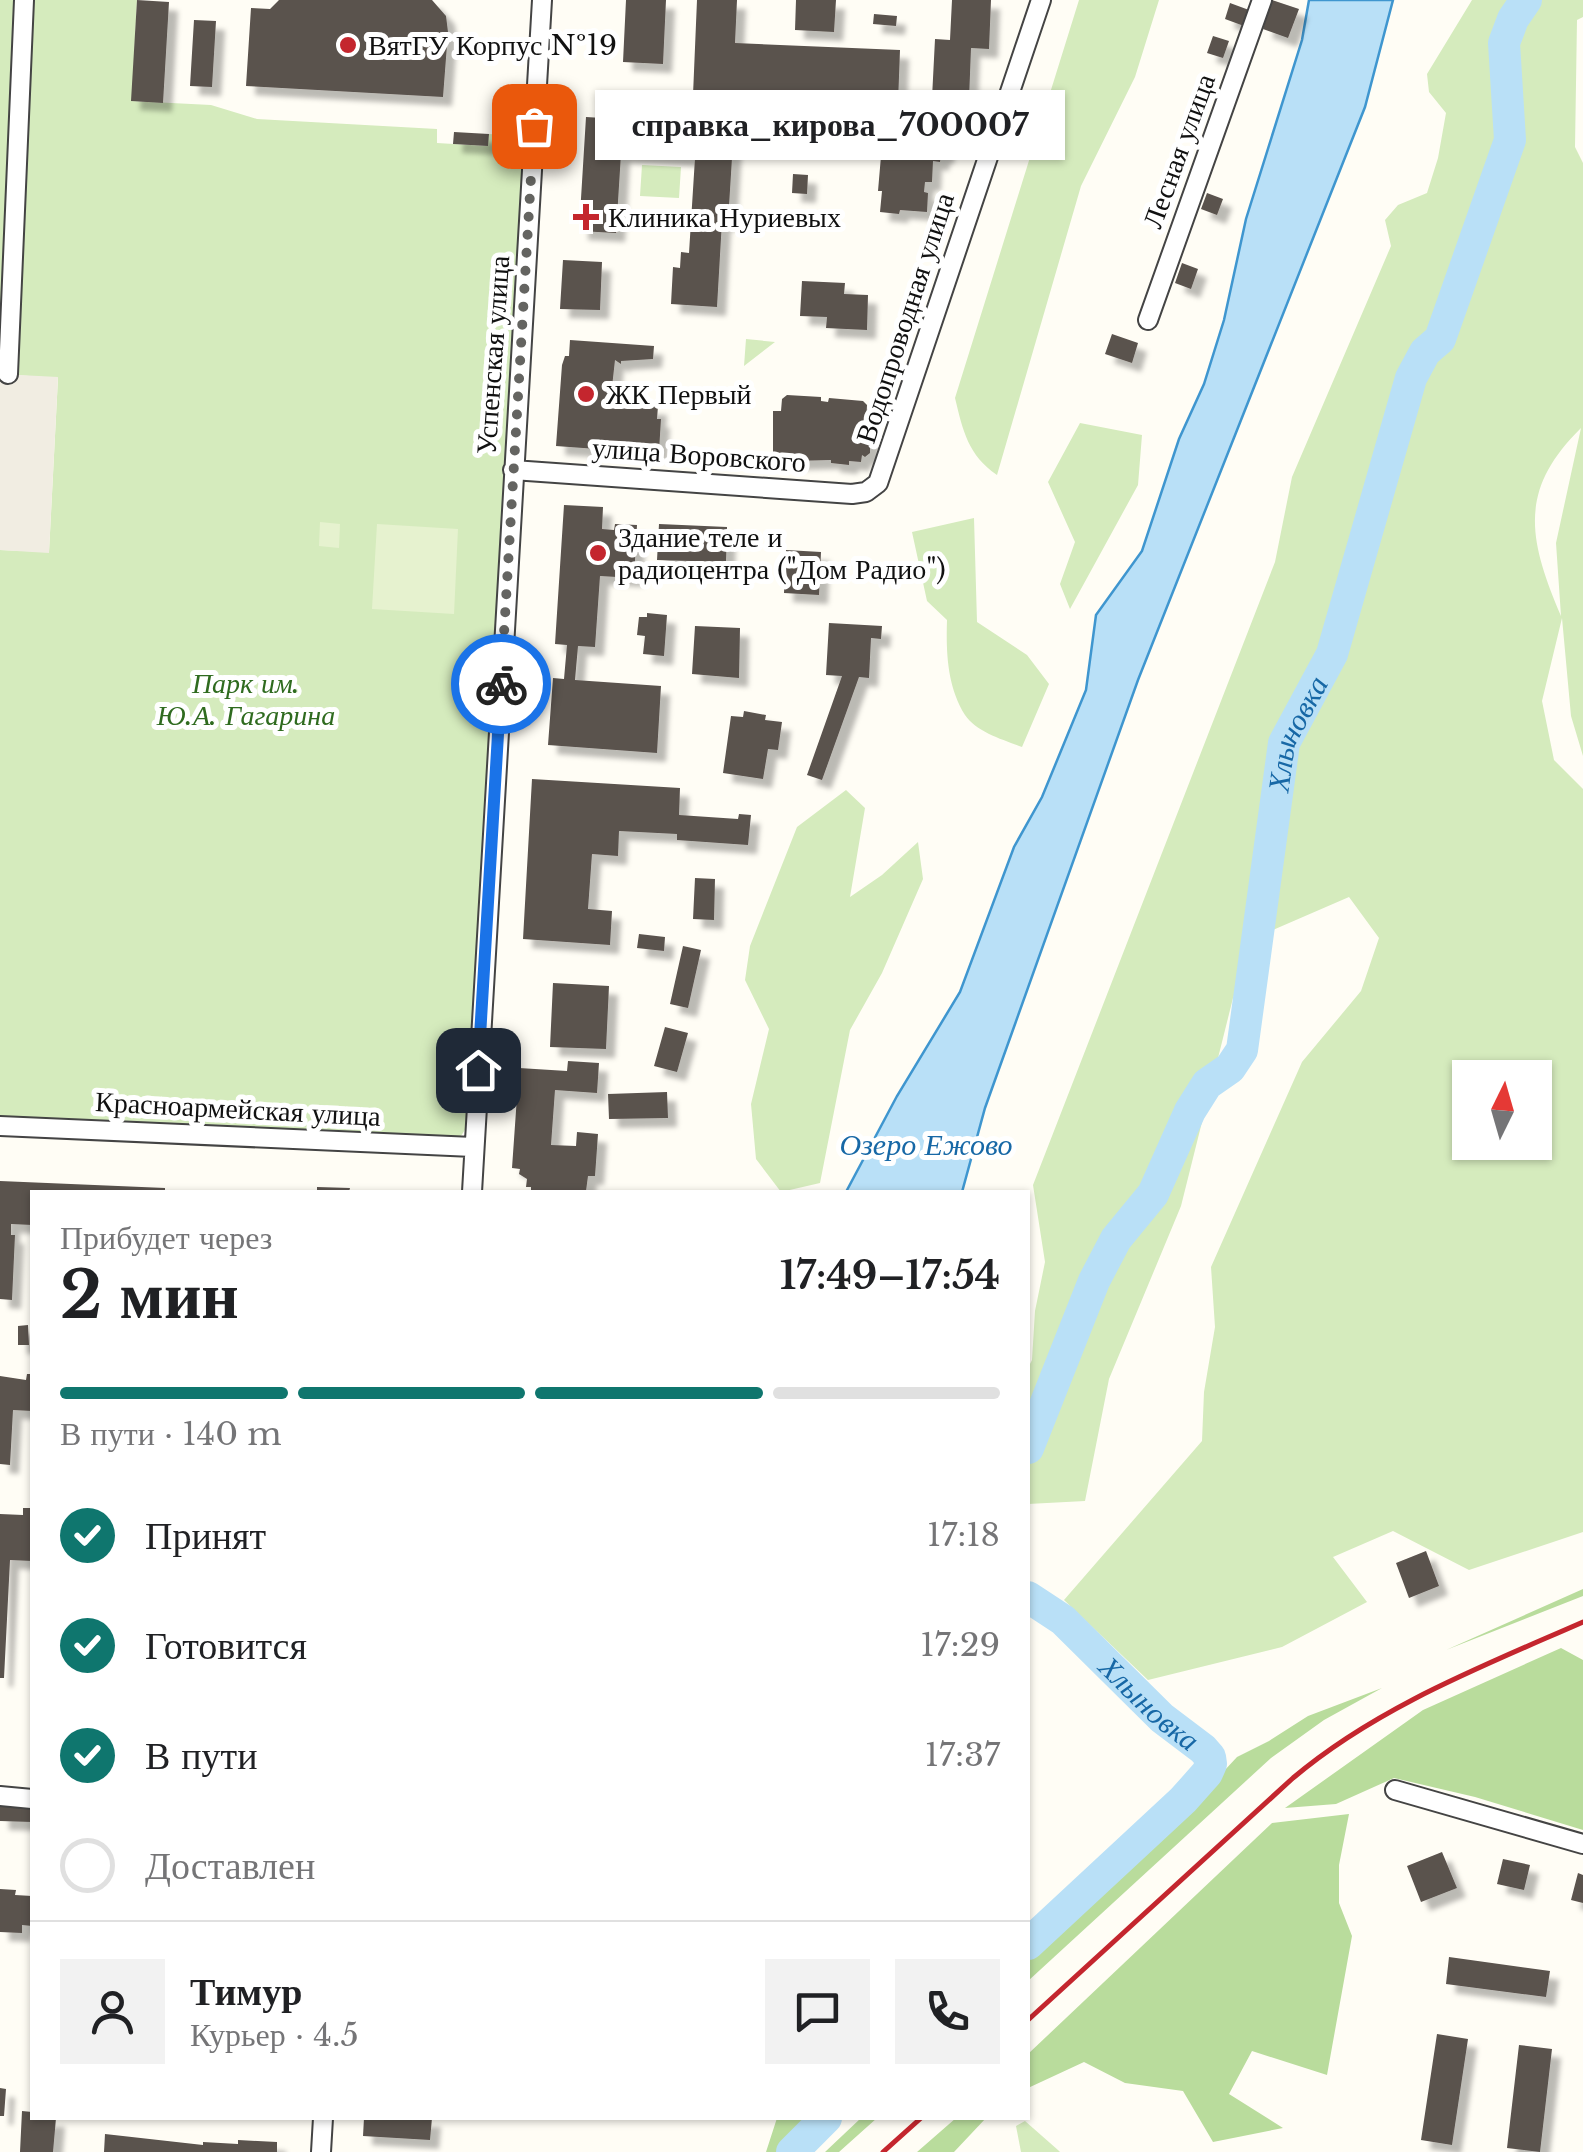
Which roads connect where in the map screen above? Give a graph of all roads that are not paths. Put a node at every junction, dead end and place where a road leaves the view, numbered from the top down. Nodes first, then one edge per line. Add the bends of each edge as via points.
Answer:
1 (24, 0) edge
2 (542, 0) edge
3 (1041, 0) edge
4 (1262, 0) edge
5 (1148, 320) dead end
6 (8, 374) dead end
7 (513, 470) junction
8 (878, 483) joint
9 (0, 1126) edge
10 (473, 1147) junction
11 (472, 1190) edge
12 (1395, 1790) dead end
13 (0, 1796) edge
14 (30, 1799) edge
15 (1583, 1844) edge
16 (323, 2120) edge
17 (320, 2152) edge

1 - 6 street
2 - 7 street, Успенская улица
3 - 8 street, Водопроводная улица
4 - 5 street, Лесная улица
7 - 8 street, улица Воровского via 852,494
7 - 10 street, Успенская улица
9 - 10 street, Красноармейская улица
10 - 11 street, Успенская улица
12 - 15 street
13 - 14 street
16 - 17 street

